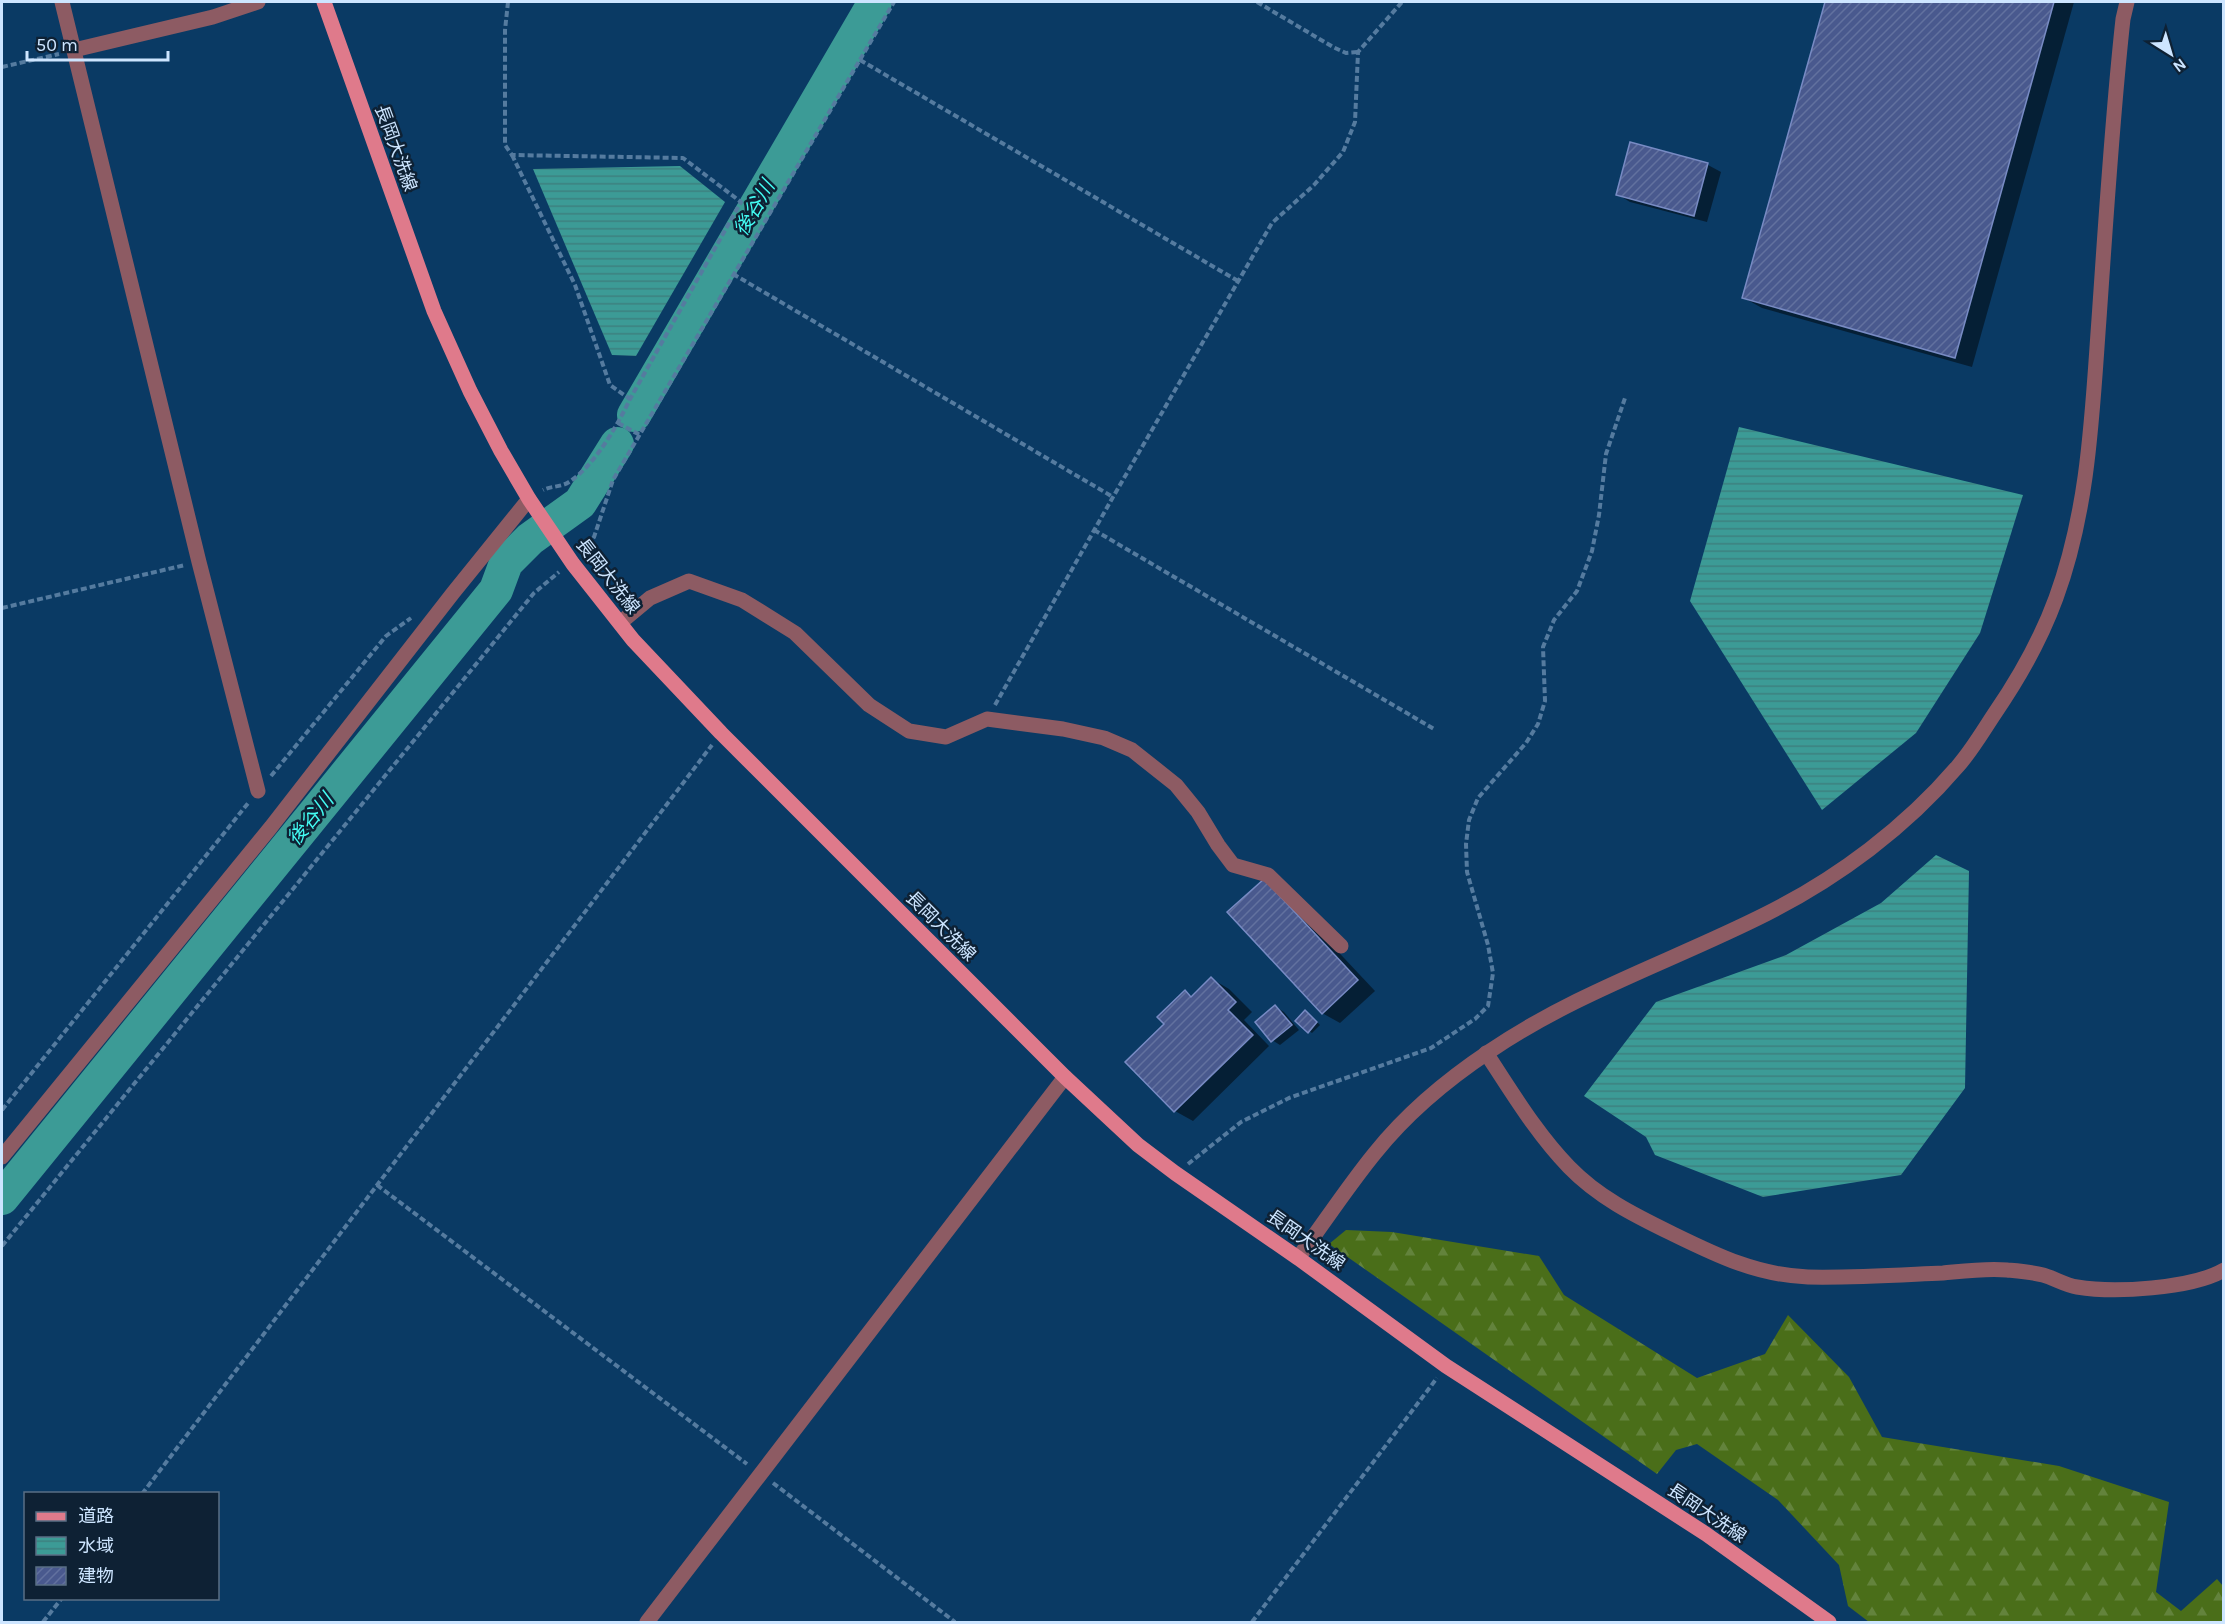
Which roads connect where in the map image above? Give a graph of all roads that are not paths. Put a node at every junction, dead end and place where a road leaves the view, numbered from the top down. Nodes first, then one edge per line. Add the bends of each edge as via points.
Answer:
1 (62, 2) edge
2 (258, 2) edge
3 (324, 2) edge
4 (2127, 2) edge
5 (74, 50) junction
6 (532, 504) junction
7 (620, 623) junction
8 (258, 791) road end
9 (1341, 946) dead end
10 (1486, 1053) junction
11 (1065, 1077) junction
12 (2, 1157) edge
13 (1298, 1257) junction
14 (2223, 1270) edge
15 (647, 1623) edge
16 (1829, 1623) edge

1 - 5 street
2 - 5 street via 213,17
3 - 6 main road, 長岡大洗線 via 434,311 475,401
4 - 10 street via 2115,95 2083,500 2055,601 2013,687 1961,763 1905,821 1868,850 1768,913 1526,1027
5 - 8 street
6 - 7 main road, 長岡大洗線
6 - 12 street via 453,593 271,827
7 - 9 street via 650,598 689,581 742,600 795,633 869,705 909,731 946,738 987,719 1063,729 1132,750 1176,785 1233,865 1268,875
7 - 11 main road, 長岡大洗線 via 722,733
10 - 13 street via 1397,1128
10 - 14 street via 1543,1137 1597,1192 1633,1215 1722,1258 1752,1268 1805,1277 2004,1269 2042,1275 2075,1287 2111,1289 2198,1281
11 - 13 main road, 長岡大洗線 via 1138,1145
11 - 15 street
13 - 16 main road, 長岡大洗線 via 1446,1366 1706,1534

